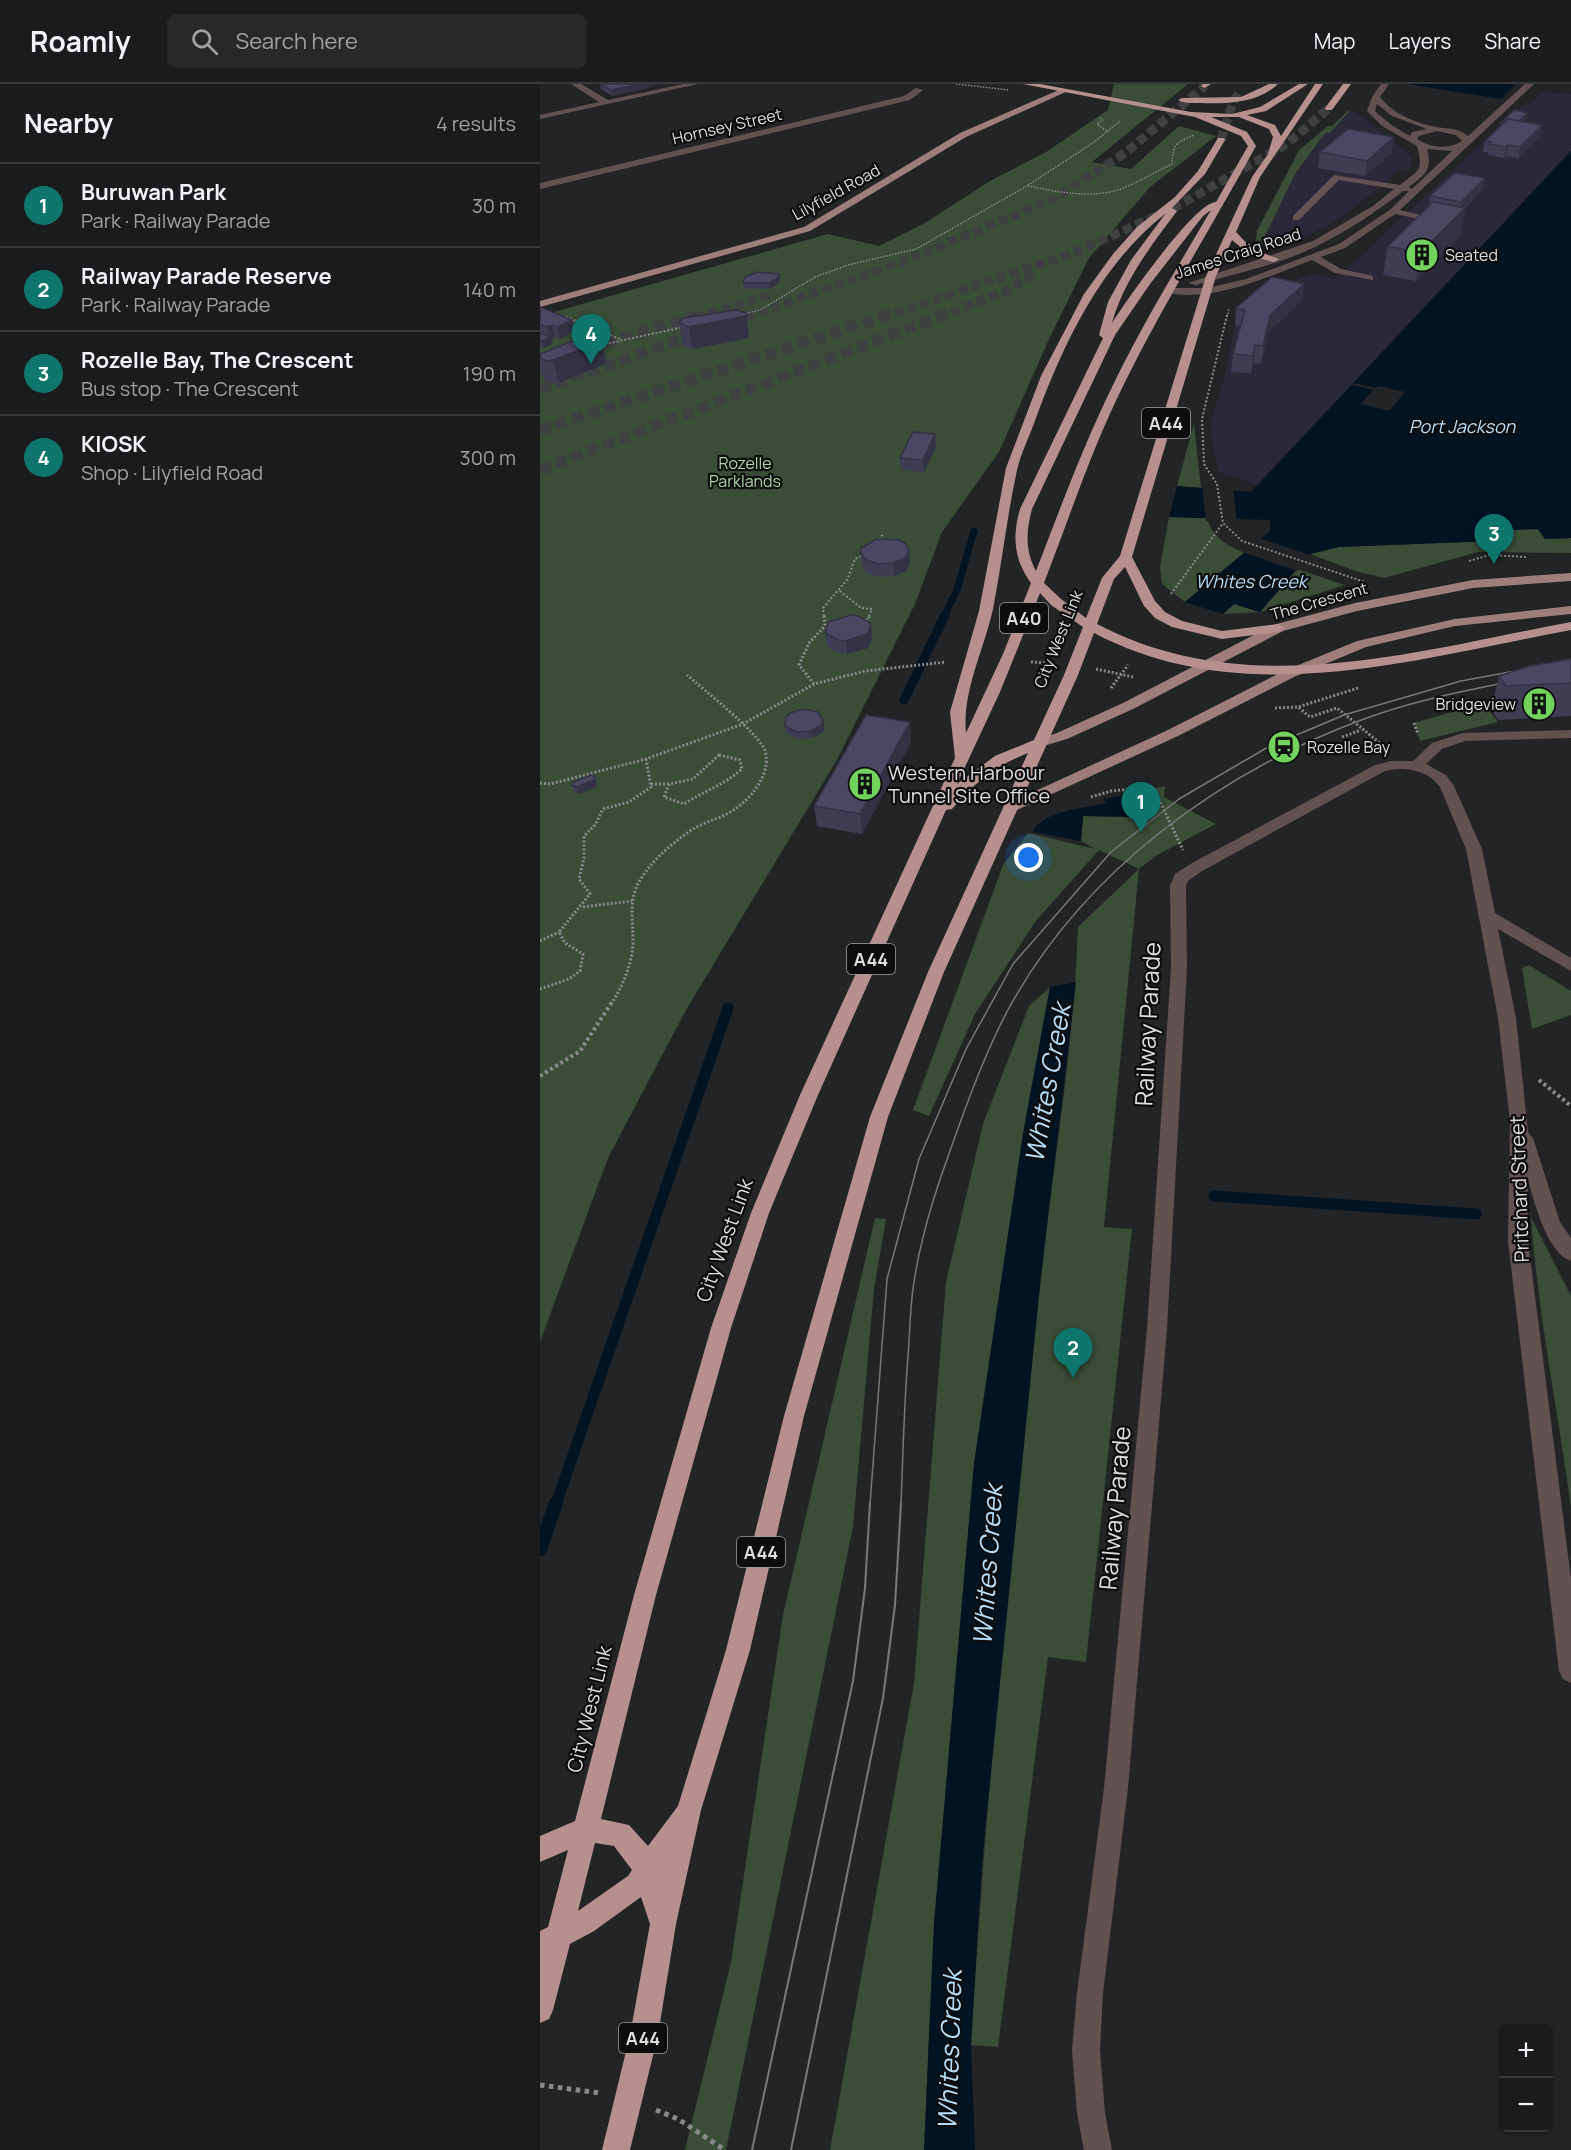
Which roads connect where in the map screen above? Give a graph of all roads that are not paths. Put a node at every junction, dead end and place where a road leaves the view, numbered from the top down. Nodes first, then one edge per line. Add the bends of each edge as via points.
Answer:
1 (575, 84) edge
2 (694, 84) edge
3 (1027, 84) edge
4 (1274, 84) edge
5 (1304, 84) edge
6 (1319, 84) edge
7 (1347, 84) edge
8 (1385, 84) edge
9 (1530, 84) edge
10 (919, 90) dead end
11 (1064, 91) junction
12 (1376, 97) junction
13 (1172, 98) dead end
14 (607, 103) junction
15 (1329, 108) tunnel mouth
16 (1198, 109) junction
17 (1241, 116) junction
18 (540, 117) edge
19 (1491, 121) junction
20 (1437, 129) junction
21 (1452, 131) junction
22 (1221, 140) tunnel mouth
23 (1417, 142) junction
24 (1465, 143) junction
25 (1269, 156) junction
26 (540, 186) edge
27 (1401, 188) junction
28 (1416, 190) junction
29 (1223, 198) junction
30 (1178, 199) junction
31 (1394, 211) junction
32 (1296, 218) dead end
33 (1427, 219) edge
34 (1230, 232) junction
35 (1315, 258) junction
36 (1274, 259) junction
37 (1136, 260) junction
38 (1211, 276) junction
39 (1148, 278) junction
40 (1370, 278) dead end
41 (1170, 291) junction
42 (1207, 291) junction
43 (540, 304) edge
44 (1100, 353) junction
45 (1126, 557) junction
46 (1571, 577) edge
47 (1571, 610) edge
48 (1571, 626) edge
49 (1278, 628) junction
50 (1571, 734) edge
51 (1040, 743) junction
52 (962, 759) junction
53 (1417, 765) junction
54 (1010, 808) junction
55 (934, 822) junction
56 (1487, 916) junction
57 (1571, 965) edge
58 (1519, 1121) junction
59 (1571, 1253) edge
60 (1571, 1671) edge
61 (689, 1810) junction
62 (586, 1829) junction
63 (540, 1849) edge
64 (645, 1872) junction
65 (663, 1924) junction
66 (549, 1942) edge
67 (540, 2010) edge
68 (616, 2150) edge
69 (1098, 2150) edge

1 - 14 street
2 - 14 street
3 - 11 highway
4 - 16 highway via 1258,95
5 - 17 highway via 1278,101
6 - 25 highway
7 - 15 highway
8 - 12 street
9 - 19 street, James Craig Road
10 - 26 street, Hornsey Street via 907,98
11 - 16 highway
11 - 43 main road, Lilyfield Road via 963,135 807,229
12 - 20 street via 1394,115
12 - 23 street via 1371,111 1377,119
13 - 16 highway
14 - 18 street
16 - 17 highway
16 - 29 highway via 1238,131 1252,146
17 - 25 highway via 1272,127 1277,137
19 - 21 street
19 - 24 street, James Craig Road
20 - 21 street
20 - 23 street via 1415,134
21 - 24 street via 1464,136
22 - 30 highway via 1202,172
23 - 24 street via 1444,148
23 - 27 street, James Craig Road via 1425,166
24 - 28 street, James Craig Road
25 - 34 highway, A44
27 - 28 street
27 - 32 street via 1337,177
27 - 36 street, James Craig Road via 1332,235
28 - 31 street, James Craig Road
29 - 39 highway via 1200,214
29 - 41 highway
30 - 37 highway
30 - 52 highway via 1140,229 1116,256 1089,294 1046,376 1012,468 986,611 957,712
31 - 33 street
31 - 35 street, James Craig Road via 1361,235
34 - 36 highway via 1250,254
34 - 38 highway, A44
35 - 40 street via 1338,271
35 - 42 street, James Craig Road
36 - 38 street, James Craig Road
37 - 39 highway
37 - 44 highway via 1113,302
38 - 41 street, James Craig Road
38 - 42 highway, A44
39 - 41 highway
39 - 44 highway
41 - 42 street, James Craig Road
41 - 52 highway, City West Link / A40 via 1118,387 1059,523 1018,637
42 - 45 highway, A44
44 - 48 highway via 1026,511 1021,544 1026,566 1044,591 1066,611 1106,634 1180,659 1289,671 1373,663
45 - 49 highway via 1149,603 1177,624 1222,635
45 - 51 highway, City West Link / A44 via 1108,578
46 - 49 main road, The Crescent via 1433,591
47 - 54 main road via 1486,617 1386,637 1326,658
49 - 51 main road, The Crescent via 1128,706
50 - 53 street via 1464,737 1428,752
51 - 54 highway, City West Link / A44
51 - 55 highway via 1000,759 967,782
52 - 55 highway, City West Link / A44
53 - 56 street, Pritchard Street via 1441,778 1453,796 1474,849
53 - 69 street, Railway Parade via 1380,768 1193,869 1181,878 1177,894 1179,968 1157,1329 1116,1788 1086,2050
54 - 61 highway, City West Link / A44 via 936,972 879,1117 794,1416 738,1650
55 - 62 highway, City West Link / A44 via 809,1095 760,1213 721,1328 645,1596
56 - 57 street
56 - 58 street, Pritchard Street via 1507,1018
58 - 59 street via 1551,1225
58 - 60 street, Pritchard Street via 1518,1241
61 - 64 highway
61 - 65 highway, City West Link / A44
62 - 63 highway
62 - 64 highway via 620,1834 641,1857
62 - 66 highway, City West Link / A44
64 - 65 highway
64 - 66 highway via 637,1885
65 - 68 highway, City West Link / A44 via 644,2035
66 - 67 highway, City West Link / A44

